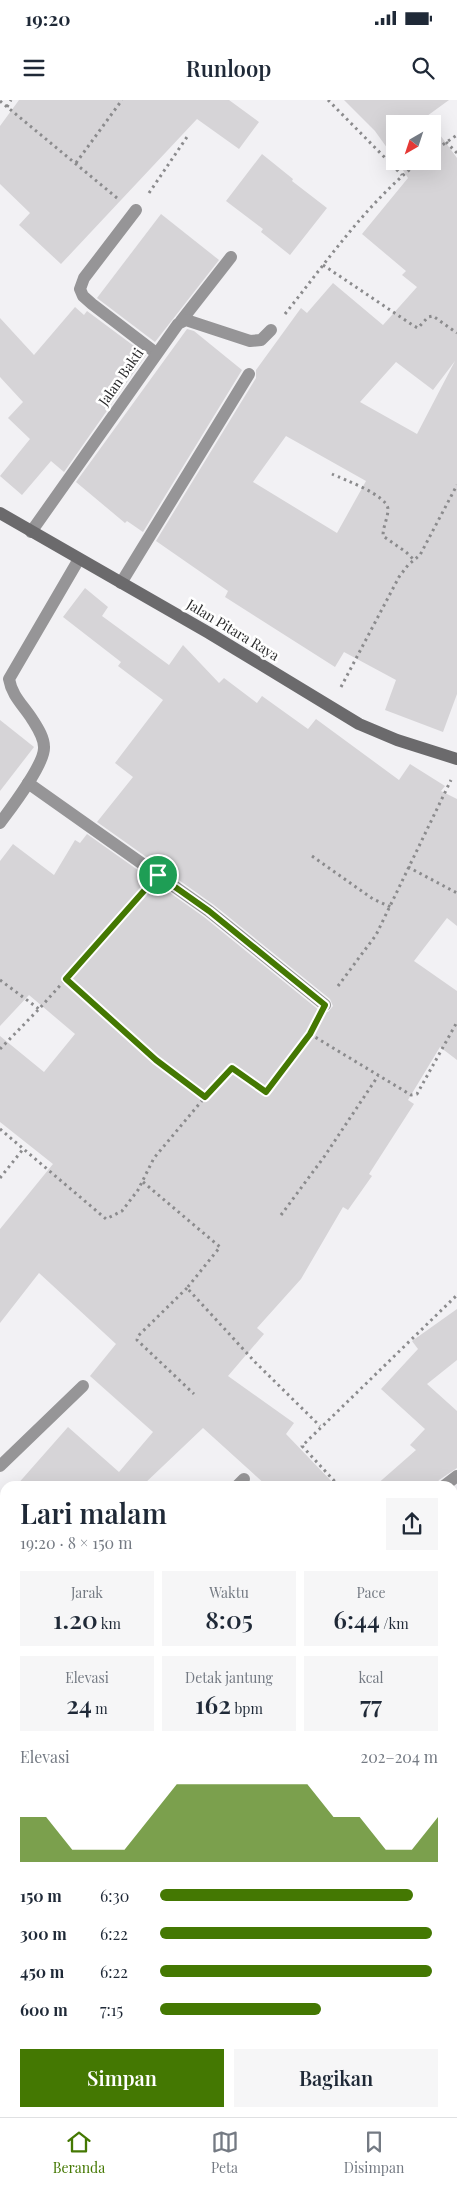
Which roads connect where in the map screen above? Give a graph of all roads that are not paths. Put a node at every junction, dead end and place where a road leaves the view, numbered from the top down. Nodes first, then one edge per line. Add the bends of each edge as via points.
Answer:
1 (136, 210) road end
2 (231, 257) dead end
3 (182, 321) junction
4 (271, 330) road end
5 (156, 353) junction
6 (249, 374) dead end
7 (0, 512) edge
8 (31, 532) junction
9 (79, 559) junction
10 (121, 584) junction
11 (457, 759) edge
12 (28, 783) junction
13 (0, 823) edge
14 (325, 1005) road end
15 (83, 1386) dead end
16 (0, 1466) edge

1 - 5 street via 90,270 80,289 92,304
2 - 3 street, Jalan Bakti
3 - 4 street via 250,341 261,340
3 - 5 street, Jalan Bakti
5 - 8 street, Jalan Bakti
6 - 10 street
7 - 8 main road, Jalan Pitara Raya
8 - 9 main road, Jalan Pitara Raya
9 - 10 main road, Jalan Pitara Raya
9 - 12 street via 9,679 11,689 41,734 44,747 43,757
10 - 11 main road, Jalan Pitara Raya via 359,724
12 - 13 street
12 - 14 street via 209,911
15 - 16 street

